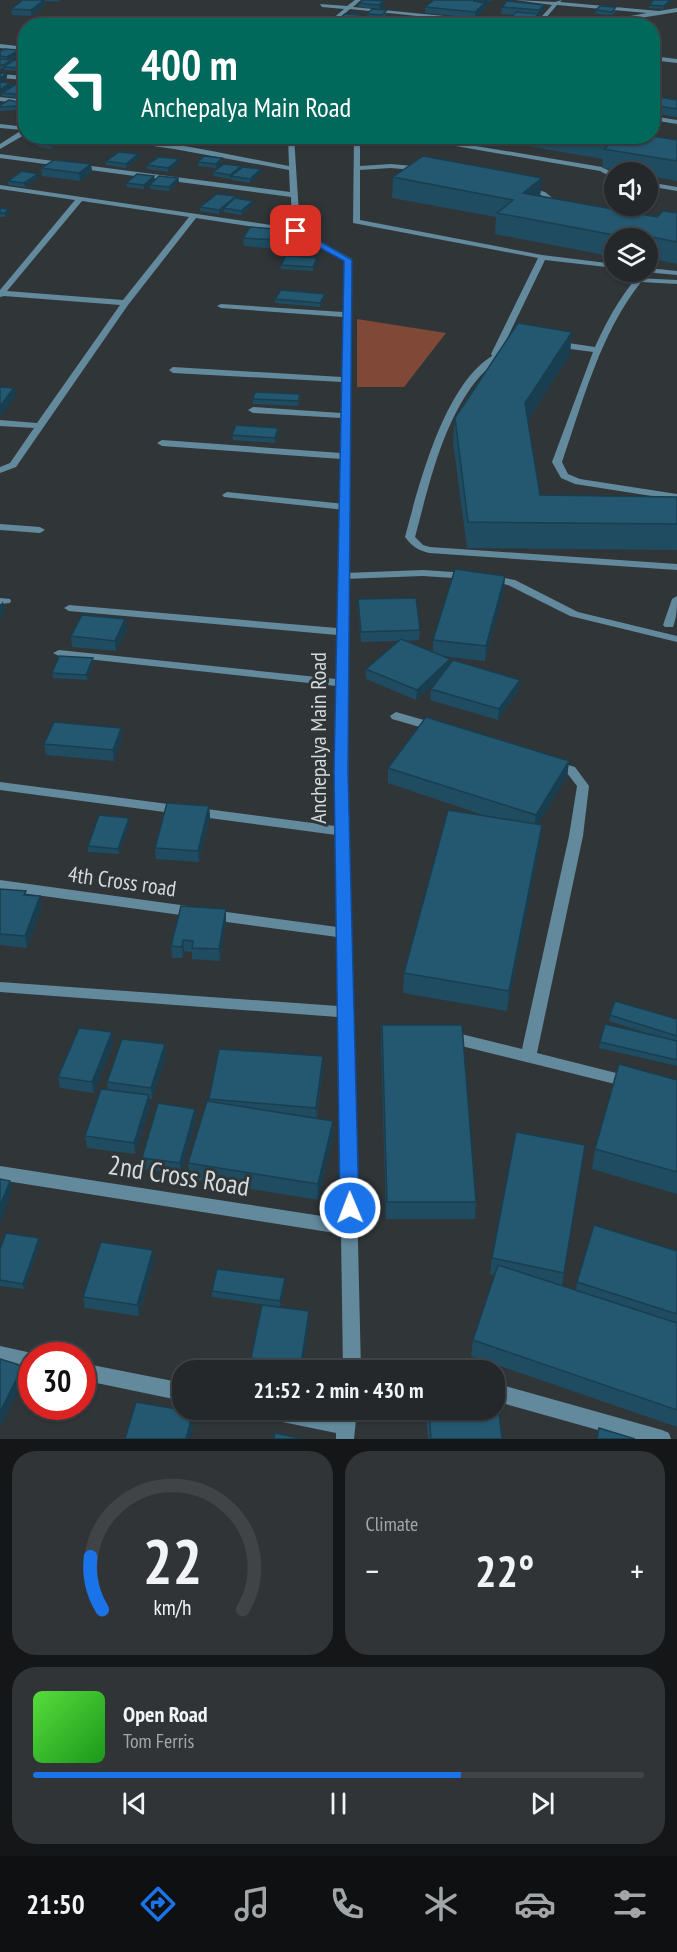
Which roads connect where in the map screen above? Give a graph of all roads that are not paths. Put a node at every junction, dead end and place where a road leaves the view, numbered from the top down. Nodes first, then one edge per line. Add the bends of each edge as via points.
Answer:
1 (358, 0) edge
2 (518, 0) edge
3 (557, 2) edge
4 (322, 5) dead end
5 (348, 8) junction
6 (677, 10) edge
7 (661, 13) junction
8 (336, 18) edge
9 (452, 18) edge
10 (542, 18) edge
11 (629, 18) edge
12 (0, 46) edge
13 (18, 48) edge
14 (660, 59) edge
15 (677, 61) edge
16 (0, 76) edge
17 (18, 77) edge
18 (0, 99) edge
19 (18, 101) edge
20 (660, 119) edge
21 (677, 122) edge
22 (0, 126) edge
23 (18, 129) edge
24 (18, 135) edge
25 (150, 144) edge
26 (291, 144) edge
27 (357, 144) edge
28 (451, 144) edge
29 (0, 147) edge
30 (0, 156) edge
31 (357, 168) junction
32 (293, 169) junction
33 (434, 169) edge
34 (604, 169) edge
35 (658, 186) edge
36 (0, 187) edge
37 (521, 188) edge
38 (677, 189) edge
39 (294, 195) junction
40 (80, 199) junction
41 (560, 211) edge
42 (194, 216) junction
43 (296, 231) junction
44 (542, 256) junction
45 (604, 264) edge
46 (658, 271) edge
47 (677, 273) edge
48 (677, 282) edge
49 (1, 294) edge
50 (125, 303) junction
51 (221, 306) dead end
52 (347, 315) junction
53 (539, 344) edge
54 (517, 346) edge
55 (598, 350) junction
56 (495, 354) junction
57 (173, 370) dead end
58 (346, 380) junction
59 (253, 410) dead end
60 (346, 416) junction
61 (0, 423) edge
62 (39, 426) junction
63 (162, 443) dead end
64 (345, 456) junction
65 (0, 470) edge
66 (227, 495) dead end
67 (677, 497) edge
68 (345, 507) junction
69 (0, 527) edge
70 (40, 530) dead end
71 (677, 567) edge
72 (344, 576) junction
73 (677, 599) edge
74 (69, 608) dead end
75 (669, 625) dead end
76 (343, 632) junction
77 (677, 639) edge
78 (59, 653) dead end
79 (342, 683) junction
80 (396, 716) dead end
81 (451, 733) edge
82 (538, 760) edge
83 (0, 786) edge
84 (342, 831) junction
85 (0, 885) edge
86 (345, 933) junction
87 (0, 987) edge
88 (346, 1012) junction
89 (429, 1032) edge
90 (528, 1057) junction
91 (643, 1085) edge
92 (0, 1173) edge
93 (350, 1228) junction
94 (0, 1354) edge
95 (18, 1358) edge
96 (351, 1360) edge
97 (96, 1374) edge
98 (172, 1390) edge
99 (505, 1395) edge
100 (320, 1420) edge
101 (346, 1425) edge
102 (662, 1439) edge

1 - 5 street
2 - 3 street
3 - 7 street
3 - 10 street
4 - 5 street
5 - 8 street
5 - 9 street
6 - 7 street
7 - 11 street
12 - 13 street
14 - 15 street
16 - 17 street
18 - 19 street
20 - 21 street
22 - 23 street
24 - 29 street
25 - 32 street
26 - 32 street
27 - 31 street
28 - 34 street
30 - 39 street
31 - 33 street
31 - 44 street via 356,221
32 - 39 street
35 - 38 street
36 - 40 street
37 - 41 street via 543,193 551,200 549,209
39 - 43 street
40 - 42 street
40 - 49 street
42 - 43 street
42 - 50 street
43 - 52 street, Anchepalya Main Road via 348,260
44 - 45 street
44 - 56 street
46 - 47 street
48 - 55 street via 639,280 629,290
49 - 50 street
50 - 62 street
51 - 52 street
52 - 58 street, Anchepalya Main Road
53 - 55 street
54 - 56 street
55 - 67 street via 557,462 564,476 578,482
56 - 71 street via 455,403 423,485 411,537 414,543 429,550
57 - 58 street
58 - 60 street, Anchepalya Main Road
59 - 60 street
60 - 64 street, Anchepalya Main Road
61 - 62 street
62 - 65 street via 13,465
63 - 64 street
64 - 68 street, Anchepalya Main Road
66 - 68 street
68 - 72 street, Anchepalya Main Road
69 - 70 street
72 - 76 street, Anchepalya Main Road
72 - 77 street via 431,573 505,580 574,614
73 - 75 street
74 - 76 street
76 - 79 street, Anchepalya Main Road
78 - 79 street
79 - 84 street, Anchepalya Main Road
80 - 81 street
82 - 90 street via 571,770 583,786 576,836
83 - 84 street
84 - 86 street, Anchepalya Main Road
85 - 86 street, 4th Cross road
86 - 88 street, Anchepalya Main Road
87 - 88 street
88 - 93 street, Anchepalya Main Road
89 - 90 street
90 - 91 street
92 - 93 street, 2nd Cross Road
93 - 96 street, Anchepalya Main Road
94 - 95 street
97 - 98 street
99 - 102 street
100 - 101 street

